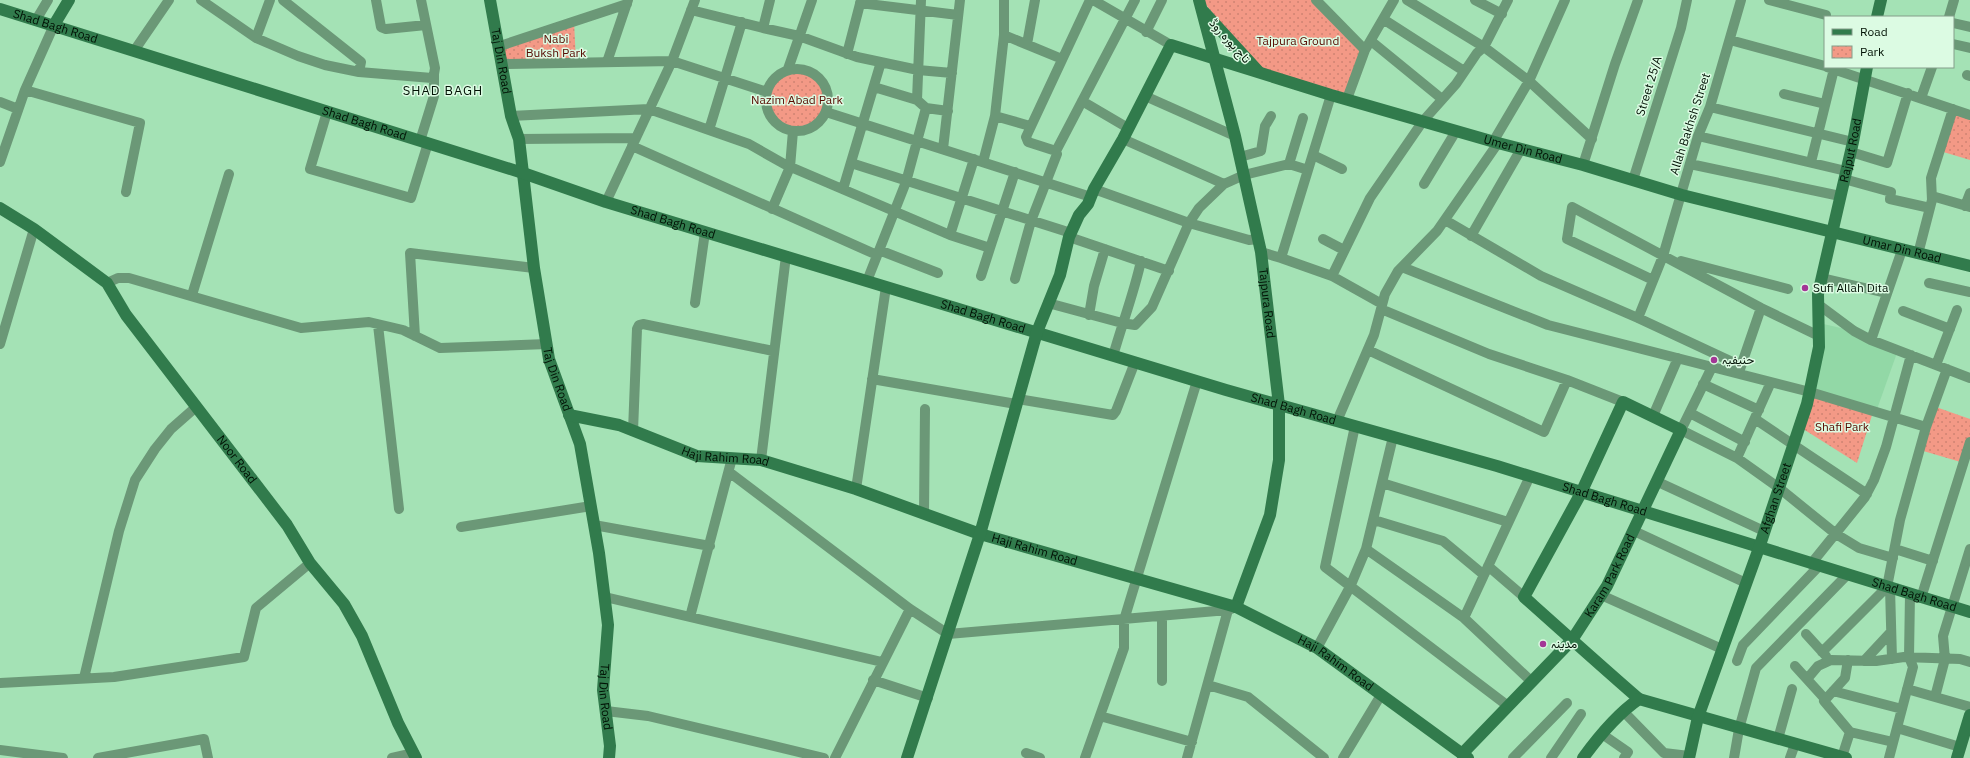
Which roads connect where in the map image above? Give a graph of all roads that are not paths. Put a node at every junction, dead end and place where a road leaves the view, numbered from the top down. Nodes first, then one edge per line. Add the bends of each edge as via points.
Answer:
1 (48, 0) edge
2 (69, 0) edge
3 (169, 0) edge
4 (201, 0) edge
5 (270, 0) edge
6 (283, 0) edge
7 (376, 0) edge
8 (421, 0) edge
9 (490, 0) edge
10 (770, 0) edge
11 (812, 0) edge
12 (921, 0) edge
13 (960, 0) edge
14 (1004, 0) edge
15 (1035, 0) edge
16 (1090, 0) edge
17 (1093, 0) edge
18 (1135, 0) edge
19 (1162, 0) edge
20 (1316, 0) edge
21 (1394, 0) edge
22 (1407, 0) edge
23 (1475, 0) edge
24 (1508, 0) edge
25 (1565, 0) edge
26 (1638, 0) edge
27 (1687, 0) edge
28 (1741, 0) edge
29 (1769, 0) edge
30 (1880, 0) edge
31 (1954, 0) edge
32 (628, 2) edge
33 (861, 2) edge
34 (693, 5) edge
35 (1200, 5) edge
36 (0, 9) edge
37 (921, 11) junction
38 (1502, 14) junction
39 (958, 15) junction
40 (1826, 15) dead end
41 (1877, 16) edge
42 (1949, 16) edge
43 (1125, 19) junction
44 (1383, 19) junction
45 (36, 20) junction
46 (742, 22) junction
47 (1954, 23) edge
48 (54, 25) junction
49 (426, 25) junction
50 (1970, 27) edge
51 (763, 28) junction
52 (1146, 32) junction
53 (1004, 35) junction
54 (799, 36) junction
55 (256, 38) junction
56 (1730, 40) junction
57 (1026, 44) junction
58 (1954, 44) edge
59 (1171, 45) junction
60 (1368, 45) junction
61 (500, 46) junction
62 (1484, 47) junction
63 (1970, 48) edge
64 (134, 51) junction
65 (847, 54) junction
66 (1216, 58) junction
67 (1062, 59) junction
68 (672, 61) junction
69 (606, 62) junction
70 (881, 62) junction
71 (503, 64) junction
72 (1824, 66) edge
73 (1829, 68) edge
74 (1832, 68) edge
75 (1867, 68) edge
76 (1932, 68) edge
77 (788, 69) junction
78 (918, 70) junction
79 (1464, 71) junction
80 (360, 72) junction
81 (1258, 72) junction
82 (952, 73) junction
83 (434, 74) junction
84 (725, 78) junction
85 (1864, 79) junction
86 (1529, 81) junction
87 (874, 87) junction
88 (25, 90) junction
89 (767, 92) junction
90 (1784, 94) dead end
91 (1908, 94) junction
92 (1331, 95) junction
93 (1145, 96) junction
94 (1921, 98) junction
95 (1347, 99) junction
96 (1442, 99) junction
97 (917, 100) junction
98 (1082, 101) junction
99 (0, 102) edge
100 (1825, 104) junction
101 (1710, 107) junction
102 (926, 108) junction
103 (18, 109) junction
104 (649, 109) junction
105 (1953, 109) junction
106 (948, 111) junction
107 (327, 112) junction
108 (826, 112) junction
109 (1970, 115) edge
110 (512, 116) junction
111 (995, 116) junction
112 (1271, 116) dead end
113 (1303, 118) dead end
114 (1423, 121) junction
115 (863, 123) junction
116 (1030, 126) junction
117 (709, 130) junction
118 (793, 131) junction
119 (1456, 131) junction
120 (1126, 134) junction
121 (1819, 134) junction
122 (1235, 136) junction
123 (1698, 136) junction
124 (518, 139) junction
125 (1592, 139) junction
126 (918, 141) junction
127 (424, 142) junction
128 (634, 142) junction
129 (1495, 142) junction
130 (1852, 147) junction
131 (943, 149) junction
132 (1521, 149) junction
133 (1056, 151) junction
134 (1313, 155) junction
135 (1240, 157) junction
136 (978, 161) junction
137 (0, 162) edge
138 (1811, 162) junction
139 (851, 164) junction
140 (1289, 164) junction
141 (1690, 164) junction
142 (1583, 165) junction
143 (790, 167) junction
144 (1342, 169) dead end
145 (1308, 170) junction
146 (1015, 172) junction
147 (524, 173) junction
148 (229, 174) dead end
149 (1244, 175) junction
150 (1845, 175) junction
151 (1633, 180) junction
152 (906, 182) junction
153 (1047, 182) junction
154 (1224, 184) junction
155 (1424, 184) dead end
156 (843, 188) junction
157 (126, 192) dead end
158 (1093, 193) junction
159 (1970, 193) edge
160 (1682, 195) junction
161 (1840, 196) junction
162 (1932, 196) junction
163 (961, 200) junction
164 (606, 202) junction
165 (1968, 206) edge
166 (0, 208) edge
167 (772, 208) junction
168 (1930, 208) junction
169 (895, 211) junction
170 (1002, 212) junction
171 (1445, 220) junction
172 (1031, 221) junction
173 (1189, 223) junction
174 (34, 229) junction
175 (704, 232) junction
176 (1833, 234) junction
177 (950, 235) junction
178 (1070, 235) junction
179 (1471, 236) junction
180 (1258, 239) junction
181 (1323, 239) dead end
182 (990, 248) junction
183 (1105, 249) junction
184 (1344, 250) junction
185 (1902, 250) junction
186 (878, 252) junction
187 (1261, 252) junction
188 (1918, 254) junction
189 (786, 256) junction
190 (1663, 256) junction
191 (1281, 258) junction
192 (1141, 261) junction
193 (1970, 266) edge
194 (1402, 267) junction
195 (534, 268) junction
196 (1169, 271) junction
197 (938, 274) dead end
198 (982, 276) dead end
199 (1332, 276) junction
200 (1015, 278) dead end
201 (1822, 278) junction
202 (1654, 280) junction
203 (867, 281) junction
204 (1929, 282) dead end
205 (107, 283) junction
206 (886, 287) junction
207 (1788, 290) dead end
208 (1970, 292) edge
209 (1886, 293) junction
210 (192, 295) junction
211 (695, 303) dead end
212 (1048, 304) junction
213 (1819, 305) junction
214 (1382, 306) junction
215 (1762, 308) junction
216 (1957, 310) dead end
217 (1903, 311) dead end
218 (1089, 315) junction
219 (1638, 318) junction
220 (1122, 323) junction
221 (378, 325) junction
222 (1950, 329) junction
223 (1037, 332) junction
224 (415, 336) junction
225 (1819, 336) junction
226 (1871, 340) junction
227 (0, 344) edge
228 (547, 344) junction
229 (1368, 350) junction
230 (773, 351) junction
231 (1911, 355) junction
232 (1113, 356) junction
233 (1678, 358) junction
234 (1135, 362) junction
235 (1936, 365) junction
236 (1712, 367) junction
237 (1947, 369) junction
238 (1740, 370) junction
239 (1970, 378) edge
240 (872, 379) junction
241 (1567, 380) junction
242 (1197, 381) junction
243 (1771, 382) junction
244 (1703, 384) junction
245 (1810, 392) junction
246 (1017, 402) junction
247 (1623, 402) junction
248 (1279, 405) junction
249 (196, 407) junction
250 (925, 408) dead end
251 (1690, 413) junction
252 (1757, 414) junction
253 (569, 415) junction
254 (1653, 416) junction
255 (1894, 418) junction
256 (1337, 421) junction
257 (1355, 426) junction
258 (1926, 427) junction
259 (1682, 430) junction
260 (633, 431) junction
261 (1393, 437) junction
262 (1744, 442) junction
263 (1970, 444) edge
264 (1794, 445) junction
265 (732, 458) junction
266 (1737, 458) junction
267 (761, 460) junction
268 (729, 472) junction
269 (1530, 476) junction
270 (1658, 482) junction
271 (1382, 484) junction
272 (1779, 488) junction
273 (856, 489) junction
274 (1581, 493) junction
275 (1867, 494) junction
276 (591, 506) junction
277 (399, 509) dead end
278 (1644, 512) junction
279 (924, 514) junction
280 (1374, 520) junction
281 (1508, 522) junction
282 (594, 525) junction
283 (461, 527) dead end
284 (1764, 531) junction
285 (1634, 532) junction
286 (980, 534) junction
287 (1836, 534) junction
288 (710, 546) junction
289 (1759, 548) junction
290 (1366, 549) junction
291 (1970, 549) edge
292 (1894, 554) junction
293 (1933, 561) junction
294 (310, 563) junction
295 (1815, 565) junction
296 (1486, 571) junction
297 (1847, 575) junction
298 (1137, 578) junction
299 (1746, 583) junction
300 (1350, 587) junction
301 (1889, 588) junction
302 (1601, 595) junction
303 (1916, 596) junction
304 (605, 597) junction
305 (1524, 597) junction
306 (1951, 607) junction
307 (910, 609) junction
308 (1232, 609) junction
309 (1970, 612) edge
310 (690, 617) junction
311 (1162, 617) junction
312 (1464, 618) junction
313 (1124, 620) junction
314 (1891, 632) junction
315 (948, 634) junction
316 (1806, 634) dead end
317 (1572, 640) junction
318 (1317, 648) junction
319 (1722, 649) junction
320 (1822, 652) junction
321 (1909, 657) junction
322 (1892, 659) junction
323 (1945, 659) junction
324 (1831, 660) junction
325 (1848, 660) junction
326 (1864, 660) junction
327 (1738, 661) dead end
328 (882, 662) junction
329 (1970, 662) edge
330 (1795, 666) dead end
331 (84, 678) junction
332 (1807, 679) junction
333 (873, 680) junction
334 (1162, 681) dead end
335 (1532, 682) junction
336 (0, 683) edge
337 (1208, 684) junction
338 (1792, 689) dead end
339 (1907, 689) junction
340 (1833, 691) junction
341 (1381, 695) junction
342 (1935, 697) junction
343 (928, 698) junction
344 (1639, 699) junction
345 (1825, 699) junction
346 (1567, 703) dead end
347 (1508, 706) junction
348 (1970, 707) edge
349 (1902, 709) junction
350 (606, 711) junction
351 (1623, 711) junction
352 (1581, 714) dead end
353 (1100, 716) junction
354 (1970, 716) edge
355 (1698, 717) junction
356 (1897, 728) junction
357 (1739, 729) junction
358 (1850, 732) junction
359 (1602, 734) junction
360 (1967, 736) edge
361 (1778, 739) junction
362 (1192, 742) junction
363 (1892, 742) junction
364 (1795, 744) junction
365 (0, 750) edge
366 (1959, 752) edge
367 (1026, 753) dead end
368 (415, 755) edge
369 (1465, 756) edge
370 (1629, 756) edge
371 (1689, 757) edge
372 (62, 758) edge
373 (98, 758) edge
374 (208, 758) edge
375 (392, 758) edge
376 (609, 758) edge
377 (824, 758) edge
378 (835, 758) edge
379 (907, 758) edge
380 (1040, 758) edge
381 (1085, 758) edge
382 (1188, 758) edge
383 (1324, 758) edge
384 (1343, 758) edge
385 (1512, 758) edge
386 (1551, 758) edge
387 (1583, 758) edge
388 (1734, 758) edge
389 (1790, 758) edge
390 (1844, 758) edge
391 (1889, 758) edge

1 - 45 street
2 - 48 main road
3 - 64 street
4 - 55 street
5 - 55 street
6 - 80 street via 360,62
7 - 49 street via 381,27 386,29
8 - 49 street
9 - 61 main road, Taj Din Road
10 - 51 street
11 - 54 street
12 - 37 street
13 - 39 street
14 - 53 street
15 - 57 street
16 - 67 street
17 - 43 street
18 - 43 street
19 - 52 street
20 - 60 street
21 - 44 street
22 - 62 street
23 - 38 street
24 - 38 street
25 - 86 street
26 - 125 street
27 - 151 street, Street 25/A via 1681,28
28 - 56 street, Allah Bakhsh Street
29 - 40 street
30 - 41 main road
31 - 42 street
32 - 61 street
32 - 69 street
33 - 37 street
33 - 65 street
34 - 46 street
34 - 68 street
35 - 66 main road, Tajpura Road
35 - 81 main road, تاج پورہ روڈ
36 - 45 main road, Shad Bagh Road
37 - 39 street
37 - 78 street
38 - 62 street
39 - 82 street
43 - 52 street
43 - 98 street
44 - 60 street
44 - 79 street
45 - 48 main road, Shad Bagh Road
46 - 51 street
46 - 84 street
47 - 50 street
48 - 64 main road, Shad Bagh Road
48 - 88 street
49 - 83 street
51 - 54 street
52 - 59 street
53 - 57 street
53 - 111 street
54 - 65 street
54 - 77 street
55 - 80 street via 268,45 325,65
56 - 72 street
56 - 101 street, Allah Bakhsh Street
57 - 67 street
58 - 63 street
59 - 66 main road, Umer Din Road
59 - 93 main road
60 - 95 street
60 - 96 street
61 - 71 main road, Taj Din Road
62 - 79 street
62 - 86 street
64 - 107 main road, Shad Bagh Road
65 - 70 street
66 - 81 main road, Umer Din Road
66 - 122 main road, Tajpura Road
67 - 116 street
68 - 69 street
68 - 84 street
68 - 104 street
69 - 71 street
70 - 78 street
70 - 87 street
71 - 110 main road, Taj Din Road
73 - 100 street
74 - 85 street
75 - 85 main road, Rajput Road
76 - 94 street
77 - 89 street via 771,82
77 - 108 street via 808,70 817,75 828,92
78 - 82 street
78 - 97 street
79 - 96 street
80 - 83 street via 432,78
81 - 92 main road, Umer Din Road
82 - 106 street
83 - 127 street via 434,96
84 - 89 street
84 - 117 street
85 - 91 street
85 - 130 main road, Rajput Road
86 - 125 street
86 - 129 street
87 - 97 street
87 - 115 street
88 - 103 street
88 - 157 street via 140,123
89 - 118 street via 768,113 774,122
90 - 100 street
91 - 94 street
91 - 130 street via 1887,163
92 - 95 main road, Umer Din Road
92 - 134 street
93 - 120 main road
93 - 122 street
94 - 105 street
95 - 114 main road, Umer Din Road
96 - 114 street
97 - 102 street
98 - 120 street
98 - 133 street
99 - 103 street
100 - 121 street
101 - 121 street
101 - 123 street, Allah Bakhsh Street
102 - 106 street
102 - 126 street
103 - 137 street
104 - 110 street
104 - 117 street
104 - 128 street
105 - 109 street
105 - 162 street via 1930,178
106 - 131 street
107 - 127 main road, Shad Bagh Road
107 - 127 street via 310,169 410,198
108 - 115 street
108 - 118 street via 813,127
110 - 124 main road, Taj Din Road
111 - 116 street
111 - 136 street
112 - 135 street via 1265,126 1261,151
113 - 140 street
114 - 119 main road, Umer Din Road
114 - 184 street via 1370,198
115 - 126 street
115 - 139 street
116 - 133 street via 1026,140
117 - 143 street via 749,144
118 - 143 street
119 - 129 main road, Umer Din Road
119 - 155 street
120 - 154 street
120 - 158 main road
121 - 130 street
121 - 138 street
122 - 135 main road, Tajpura Road
123 - 138 street
123 - 141 street, Allah Bakhsh Street
124 - 128 street
124 - 147 main road, Taj Din Road
125 - 142 street
126 - 131 street
126 - 152 street
127 - 147 main road, Shad Bagh Road
128 - 164 street
128 - 167 street
129 - 132 main road, Umer Din Road
129 - 171 street
130 - 150 main road, Rajput Road
131 - 136 street
132 - 142 main road, Umer Din Road
132 - 179 street
133 - 153 street
134 - 144 street
134 - 145 street
135 - 149 main road, Tajpura Road
136 - 146 street
136 - 163 street
138 - 150 street
139 - 152 street
139 - 156 street
140 - 145 street
140 - 149 street
141 - 160 street, Allah Bakhsh Street
141 - 161 street
142 - 151 main road, Umer Din Road
143 - 156 street
143 - 167 street
145 - 191 street
146 - 153 street
146 - 170 street
147 - 164 main road, Shad Bagh Road
147 - 195 main road, Taj Din Road
148 - 210 street
149 - 154 street
149 - 180 main road, Tajpura Road
150 - 161 main road, Rajput Road
150 - 168 street via 1891,192 1890,199
151 - 160 main road, Umer Din Road
152 - 163 street
152 - 169 street
153 - 158 street
153 - 172 street
154 - 173 street via 1199,208
156 - 169 street
158 - 173 street
158 - 178 main road
159 - 165 street
160 - 176 main road, Umer Din Road
160 - 190 street, Allah Bakhsh Street
161 - 176 main road, Rajput Road
162 - 165 street
162 - 168 street
163 - 170 street
163 - 177 street
164 - 175 main road, Shad Bagh Road
166 - 174 main road, Noor Road
167 - 186 street
168 - 188 street
169 - 177 street
169 - 186 street
170 - 172 street
170 - 182 street
171 - 179 street
171 - 194 street
172 - 178 street
172 - 200 street
173 - 180 street via 1249,240
173 - 196 street
174 - 205 main road, Noor Road
174 - 227 street
175 - 189 main road, Shad Bagh Road
175 - 211 street
176 - 185 main road, Umar Din Road
176 - 201 main road, Afghan Street
177 - 182 street
178 - 183 street
178 - 212 main road via 1060,275
179 - 219 street via 1541,276
180 - 187 main road, Tajpura Road
181 - 184 street
182 - 198 street
183 - 192 street
183 - 218 street
184 - 199 street
185 - 188 main road, Umar Din Road
185 - 209 street
186 - 197 street
186 - 203 street
187 - 191 street
187 - 248 main road, Tajpura Road
188 - 193 main road, Umar Din Road
189 - 203 main road, Shad Bagh Road
189 - 230 street
190 - 202 street, Allah Bakhsh Street
190 - 202 street via 1572,207 1567,239
190 - 207 street
190 - 215 street
191 - 199 street
192 - 196 street
192 - 220 street via 1136,285
194 - 214 street via 1385,294
194 - 233 street via 1548,325
195 - 224 street via 410,253
195 - 228 main road, Taj Din Road
196 - 220 street via 1152,307 1135,325
199 - 214 street
201 - 209 street
201 - 213 main road, Afghan Street via 1818,294
202 - 219 street, Allah Bakhsh Street
203 - 206 main road, Shad Bagh Road
204 - 208 street
205 - 210 street via 118,278 129,278
205 - 249 main road, Noor Road via 126,315
206 - 223 main road, Shad Bagh Road
206 - 240 street
209 - 226 street
210 - 221 street via 300,328 369,322
212 - 218 street
212 - 223 main road
213 - 225 main road, Afghan Street
213 - 226 street via 1854,331
214 - 229 street
214 - 241 street via 1489,354
215 - 225 street
215 - 238 street
216 - 222 street
217 - 222 street
218 - 220 street
219 - 238 street
220 - 232 street
221 - 224 street via 403,330
221 - 277 street
222 - 235 street
223 - 232 main road, Shad Bagh Road
223 - 246 main road
224 - 228 street via 440,348
225 - 245 main road, Afghan Street
226 - 231 street
228 - 253 main road, Taj Din Road via 549,359
229 - 241 street via 1544,432
229 - 256 street
230 - 260 street via 639,325
230 - 267 street
231 - 235 street
231 - 255 street
232 - 234 main road, Shad Bagh Road
233 - 236 street
233 - 254 street
234 - 242 main road, Shad Bagh Road
234 - 246 street via 1113,414
235 - 237 street
236 - 238 street
236 - 244 street, Karam Park Road
237 - 239 street
237 - 258 street
238 - 243 street
240 - 246 street
240 - 273 street
241 - 247 street
242 - 248 main road, Shad Bagh Road
242 - 298 street
243 - 245 street
243 - 252 street
244 - 251 street, Karam Park Road
244 - 252 street
245 - 255 street
245 - 264 main road, Afghan Street
246 - 286 main road
247 - 254 main road
247 - 274 main road
248 - 256 main road, Shad Bagh Road
248 - 308 main road, Tajpura Road via 1279,460 1270,515
249 - 294 main road, Noor Road via 287,525
249 - 331 street via 171,429 135,480 119,531
250 - 279 street
251 - 259 street, Karam Park Road
251 - 262 street
252 - 262 street
252 - 264 street
253 - 260 main road, Haji Rahim Road via 619,425
253 - 276 main road, Taj Din Road via 580,444
254 - 259 main road
255 - 258 street
255 - 275 street
256 - 257 main road, Shad Bagh Road
257 - 261 main road, Shad Bagh Road
257 - 300 street via 1325,567
258 - 292 street via 1900,520
259 - 266 street
259 - 270 main road, Karam Park Road
260 - 265 main road, Haji Rahim Road via 697,456
261 - 269 main road, Shad Bagh Road
261 - 271 street
262 - 266 street
263 - 293 street
264 - 272 main road, Afghan Street
264 - 275 street
265 - 267 main road, Haji Rahim Road
265 - 268 street
266 - 272 street
267 - 273 main road, Haji Rahim Road
268 - 288 street
268 - 307 street
269 - 274 main road, Shad Bagh Road
269 - 281 street
270 - 278 main road, Karam Park Road
270 - 284 street
271 - 280 street
271 - 281 street
272 - 284 main road, Afghan Street
272 - 287 street
273 - 279 main road, Haji Rahim Road
274 - 278 main road, Shad Bagh Road
274 - 305 main road
275 - 287 street
276 - 282 main road, Taj Din Road
276 - 283 street
278 - 285 main road, Karam Park Road
278 - 289 main road, Shad Bagh Road
279 - 286 main road, Haji Rahim Road
280 - 290 street
280 - 296 street via 1443,541
281 - 296 street
282 - 288 street
282 - 304 main road, Taj Din Road
284 - 289 main road, Afghan Street
285 - 299 street
285 - 302 main road, Karam Park Road
286 - 298 main road, Haji Rahim Road
286 - 315 main road
287 - 292 street via 1858,548
287 - 295 street
288 - 310 street
289 - 295 main road, Shad Bagh Road
289 - 299 main road, Afghan Street
290 - 300 street
290 - 312 street
291 - 306 street
292 - 293 street
292 - 301 street
293 - 303 street
294 - 331 street via 256,608 244,656 114,677
294 - 368 main road, Noor Road via 344,604 362,636 398,723
295 - 297 main road, Shad Bagh Road
295 - 327 street via 1743,645
296 - 305 street
296 - 312 street
297 - 301 main road, Shad Bagh Road
297 - 357 street via 1756,668
298 - 308 main road, Haji Rahim Road
298 - 313 street
299 - 319 main road, Afghan Street
300 - 318 street
300 - 347 street
301 - 303 main road, Shad Bagh Road
301 - 314 street
301 - 320 street
302 - 317 main road, Karam Park Road
302 - 319 street
303 - 306 main road, Shad Bagh Road
303 - 321 street
304 - 310 street
304 - 350 main road, Taj Din Road via 608,626 603,690
305 - 317 main road
306 - 309 main road, Shad Bagh Road
306 - 323 street via 1943,636
307 - 315 street
307 - 328 street
308 - 311 street
308 - 318 main road, Haji Rahim Road
308 - 337 street
310 - 328 street
311 - 313 street
311 - 334 street
312 - 335 street
313 - 315 street
313 - 353 street via 1124,648
314 - 322 street
314 - 326 street
315 - 343 main road
316 - 320 street
317 - 335 main road, Karam Park Road
317 - 344 main road
318 - 341 main road, Haji Rahim Road
319 - 355 main road, Afghan Street
320 - 324 street
321 - 322 street
321 - 323 street
321 - 339 street via 1913,667
322 - 326 street
323 - 329 street
323 - 342 street
324 - 325 street
324 - 332 street via 1818,666
325 - 326 street
325 - 340 street via 1845,678
328 - 333 street
330 - 332 street
331 - 336 street
332 - 345 street
333 - 343 street
333 - 378 street
335 - 347 main road, Karam Park Road
337 - 362 street
337 - 383 street via 1248,697
338 - 361 street
339 - 342 street
339 - 349 street
340 - 345 street
340 - 349 street
341 - 369 main road, Haji Rahim Road
341 - 384 street
342 - 348 street
343 - 379 main road
344 - 351 main road
344 - 355 main road
345 - 358 street via 1824,701
346 - 385 street
347 - 369 main road, Karam Park Road
349 - 356 street
350 - 376 main road, Taj Din Road
350 - 377 street via 648,716
351 - 359 main road
351 - 371 street via 1664,753
352 - 386 street
353 - 362 street
353 - 381 street
354 - 360 main road
355 - 357 main road
355 - 371 main road, Afghan Street
356 - 363 street
356 - 366 street
357 - 361 main road
357 - 388 street
358 - 363 street
358 - 390 street
359 - 370 street
359 - 387 main road
360 - 366 main road
361 - 364 main road
362 - 382 street
363 - 391 street
364 - 389 street
364 - 390 main road
365 - 372 street
367 - 380 street
368 - 375 street
373 - 374 street via 204,738

